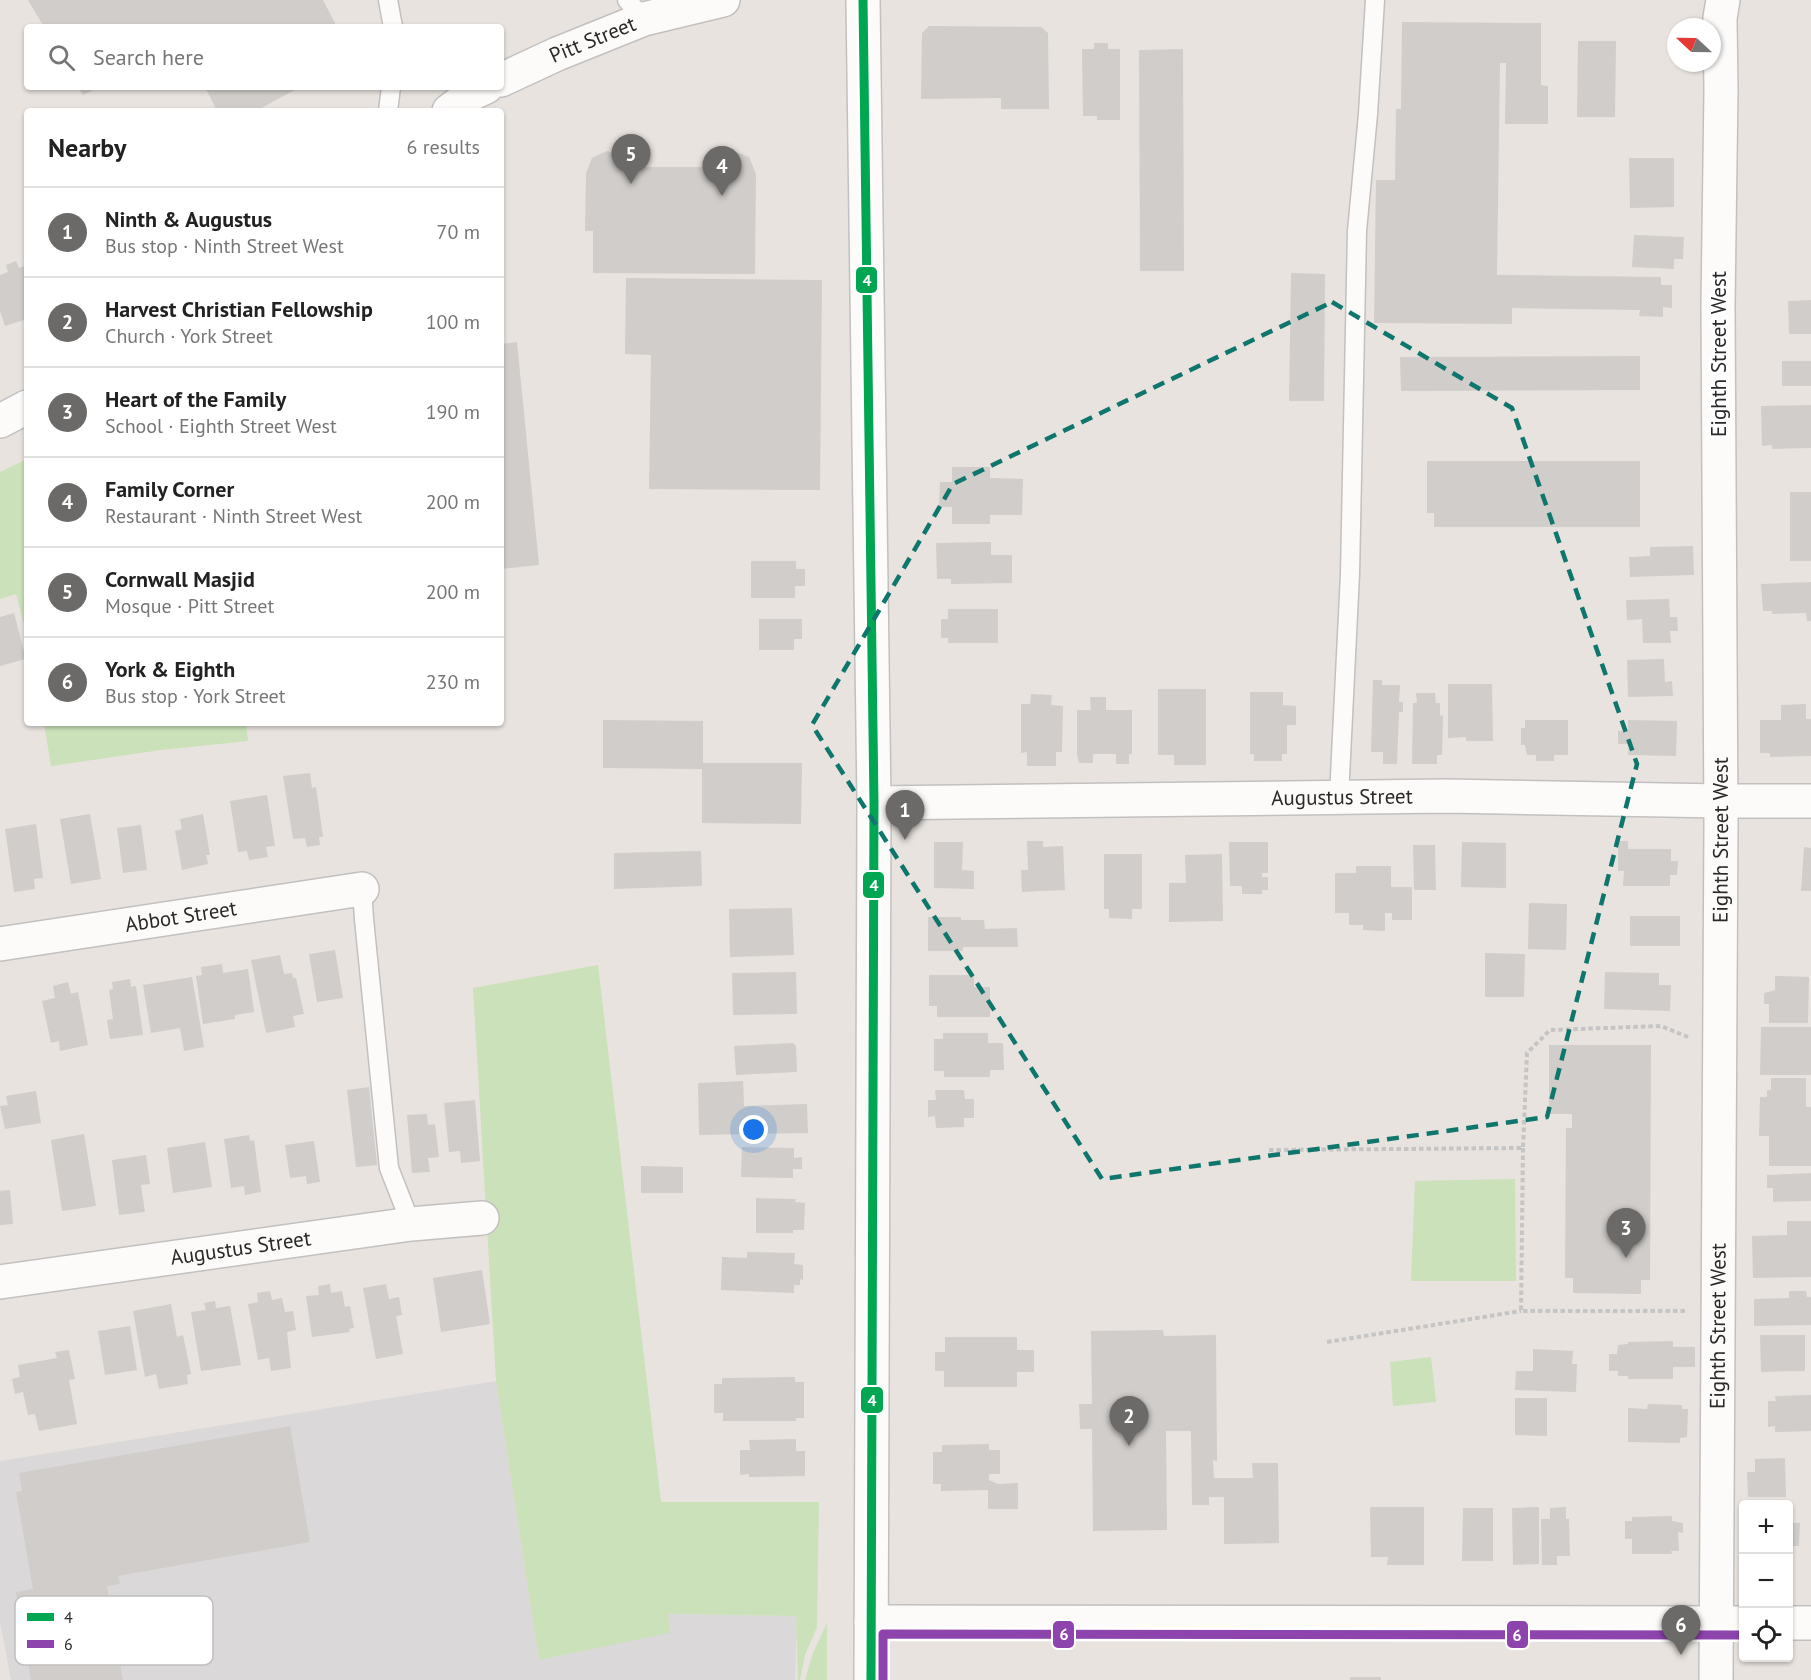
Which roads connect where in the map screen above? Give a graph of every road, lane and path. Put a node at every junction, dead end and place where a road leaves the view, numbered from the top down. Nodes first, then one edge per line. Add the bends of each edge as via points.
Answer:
1 (388, 0) edge
2 (723, 0) edge
3 (863, 0) edge
4 (1375, 0) edge
5 (1723, 0) edge
6 (635, 10) edge
7 (392, 24) edge
8 (504, 79) edge
9 (391, 90) edge
10 (480, 90) edge
11 (388, 108) edge
12 (453, 108) edge
13 (24, 409) edge
14 (0, 421) edge
15 (1339, 797) junction
16 (1721, 801) junction
17 (1811, 801) edge
18 (874, 803) junction
19 (362, 889) joint
20 (0, 944) edge
21 (1719, 1041) junction
22 (1523, 1148) junction
23 (1269, 1150) dead end
24 (483, 1218) dead end
25 (411, 1224) junction
26 (0, 1282) edge
27 (1521, 1311) junction
28 (1718, 1312) junction
29 (1327, 1342) dead end
30 (871, 1622) junction
31 (1730, 1623) edge
32 (1793, 1623) edge
33 (1811, 1623) edge
34 (871, 1680) edge
35 (1716, 1680) edge

1 - 7 lane
2 - 6 street, Pitt Street
3 - 18 street
4 - 15 lane via 1357,231 1350,574
5 - 16 street, Eighth Street West via 1718,305
6 - 8 street, Pitt Street
9 - 11 lane
10 - 12 street
13 - 14 street
15 - 16 street, Augustus Street
15 - 18 street, Augustus Street
16 - 17 street, Augustus Street
16 - 21 street, Eighth Street West
18 - 30 street
19 - 20 street, Abbot Street
19 - 25 lane via 389,1168
21 - 22 path via 1702,1043 1660,1026 1550,1030 1527,1053
21 - 28 street, Eighth Street West
22 - 23 path
22 - 27 path
24 - 25 street, Augustus Street
25 - 26 street, Augustus Street
27 - 28 path
27 - 29 path
28 - 31 street, Eighth Street West
30 - 31 street
30 - 34 street
31 - 35 street, Eighth Street West
32 - 33 street

